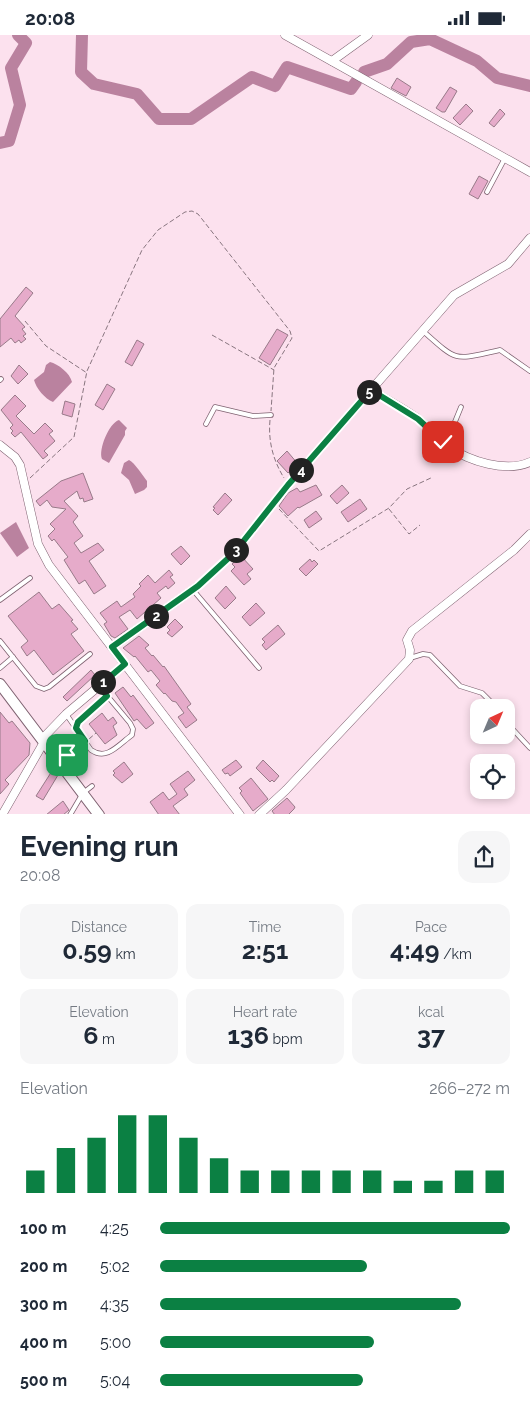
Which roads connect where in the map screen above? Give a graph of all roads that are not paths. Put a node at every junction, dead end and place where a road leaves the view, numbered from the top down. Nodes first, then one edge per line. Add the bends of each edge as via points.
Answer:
1 (285, 35) edge
2 (368, 35) edge
3 (332, 61) junction
4 (505, 158) junction
5 (530, 172) edge
6 (487, 192) dead end
7 (530, 237) edge
8 (423, 331) junction
9 (530, 371) edge
10 (371, 390) junction
11 (461, 407) dead end
12 (270, 415) road end
13 (206, 425) dead end
14 (440, 439) junction
15 (0, 445) edge
16 (530, 462) edge
17 (530, 533) edge
18 (30, 578) dead end
19 (193, 590) junction
20 (0, 600) edge
21 (0, 641) edge
22 (112, 647) junction
23 (90, 654) dead end
24 (13, 657) junction
25 (409, 659) junction
26 (125, 664) junction
27 (0, 668) edge
28 (259, 668) dead end
29 (0, 684) edge
30 (99, 686) junction
31 (107, 696) junction
32 (488, 699) edge
33 (66, 713) junction
34 (76, 728) junction
35 (515, 732) edge
36 (43, 740) junction
37 (85, 741) junction
38 (530, 748) edge
39 (59, 762) junction
40 (92, 786) dead end
41 (83, 793) junction
42 (3, 814) edge
43 (71, 814) edge
44 (98, 814) edge
45 (239, 814) edge
46 (260, 814) edge

1 - 3 street
2 - 3 street
3 - 4 street
4 - 5 street
4 - 6 lane
7 - 8 street via 508,264 454,295
8 - 9 lane via 452,356 462,358 500,350
8 - 10 street
10 - 14 street via 418,419
10 - 19 street via 234,553
11 - 14 lane via 450,434
12 - 13 lane via 253,416 219,406 213,409
14 - 16 street via 452,449 494,465
15 - 22 street via 20,465 40,550
17 - 25 street via 514,550 412,631 407,640
18 - 20 lane
19 - 22 street
19 - 28 lane
21 - 24 lane
22 - 26 street
23 - 24 lane via 44,689 36,686
24 - 27 lane
25 - 32 lane via 430,655 460,686 482,693
25 - 46 street
26 - 30 street
26 - 45 street
29 - 36 street
30 - 31 lane
30 - 33 street
31 - 34 lane via 78,722
31 - 37 lane via 130,723 132,735 102,755 91,750
33 - 34 lane
33 - 36 street
34 - 37 lane
35 - 38 lane
36 - 39 street
36 - 42 street
37 - 39 lane
39 - 41 street
40 - 41 lane
41 - 43 lane
41 - 44 street

